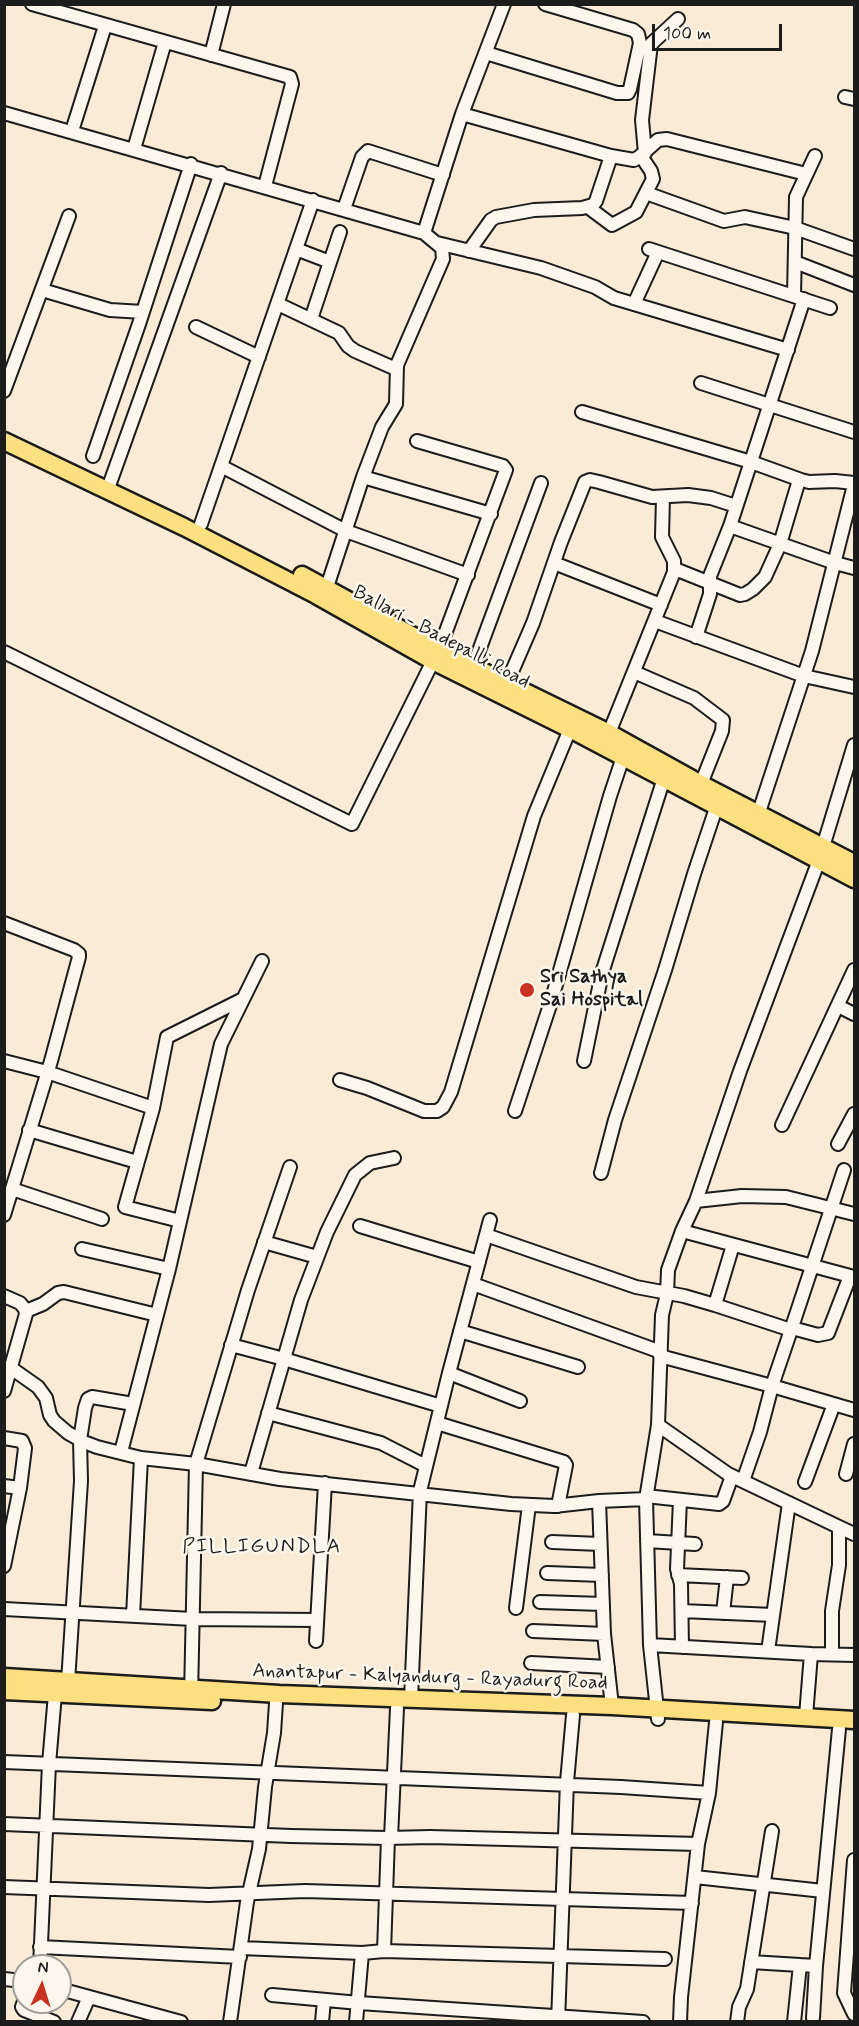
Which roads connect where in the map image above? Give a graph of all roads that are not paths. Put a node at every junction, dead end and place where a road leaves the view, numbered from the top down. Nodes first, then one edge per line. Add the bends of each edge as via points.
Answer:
1 (32, 4) edge
2 (224, 4) edge
3 (504, 4) edge
4 (545, 4) edge
5 (678, 19) dead end
6 (105, 26) junction
7 (165, 42) junction
8 (486, 53) junction
9 (211, 55) junction
10 (4, 112) edge
11 (462, 114) junction
12 (72, 131) junction
13 (134, 149) junction
14 (643, 154) junction
15 (611, 156) junction
16 (815, 156) dead end
17 (191, 165) junction
18 (221, 173) junction
19 (806, 174) junction
20 (443, 175) junction
21 (265, 186) junction
22 (646, 194) junction
23 (313, 200) junction
24 (588, 207) junction
25 (344, 209) junction
26 (69, 216) dead end
27 (795, 228) junction
28 (340, 232) dead end
29 (424, 233) junction
30 (437, 243) junction
31 (296, 249) junction
32 (855, 249) edge
33 (470, 251) junction
34 (330, 262) junction
35 (795, 262) junction
36 (855, 285) edge
37 (42, 290) junction
38 (799, 297) junction
39 (278, 304) junction
40 (634, 304) junction
41 (830, 308) dead end
42 (143, 312) junction
43 (311, 319) junction
44 (196, 327) dead end
45 (788, 350) junction
46 (259, 357) junction
47 (396, 369) junction
48 (701, 383) dead end
49 (4, 391) edge
50 (770, 405) junction
51 (582, 412) dead end
52 (4, 430) edge
53 (855, 432) edge
54 (4, 441) edge
55 (417, 441) dead end
56 (93, 456) dead end
57 (751, 462) junction
58 (221, 466) junction
59 (363, 477) junction
60 (799, 480) junction
61 (110, 483) junction
62 (541, 483) dead end
63 (855, 484) edge
64 (663, 497) junction
65 (736, 506) junction
66 (491, 514) junction
67 (201, 524) junction
68 (730, 526) junction
69 (346, 531) junction
70 (780, 544) junction
71 (554, 563) junction
72 (834, 563) junction
73 (855, 568) edge
74 (675, 569) junction
75 (468, 575) junction
76 (710, 583) junction
77 (327, 587) junction
78 (661, 605) junction
79 (655, 621) junction
80 (696, 637) junction
81 (4, 652) edge
82 (436, 655) junction
83 (473, 667) junction
84 (634, 672) junction
85 (804, 676) junction
86 (507, 683) junction
87 (855, 687) edge
88 (570, 729) junction
89 (609, 733) junction
90 (855, 745) edge
91 (624, 757) junction
92 (664, 778) junction
93 (701, 784) junction
94 (717, 805) junction
95 (759, 812) junction
96 (821, 854) junction
97 (855, 863) edge
98 (855, 879) edge
99 (5, 924) edge
100 (262, 961) dead end
101 (855, 970) edge
102 (243, 999) junction
103 (838, 1006) junction
104 (855, 1014) edge
105 (4, 1061) edge
106 (584, 1061) dead end
107 (47, 1072) junction
108 (340, 1080) dead end
109 (153, 1108) junction
110 (515, 1111) dead end
111 (855, 1114) edge
112 (782, 1125) dead end
113 (29, 1130) junction
114 (838, 1144) dead end
115 (394, 1158) dead end
116 (137, 1162) junction
117 (290, 1167) dead end
118 (844, 1170) dead end
119 (601, 1173) dead end
120 (12, 1189) junction
121 (696, 1201) junction
122 (830, 1209) junction
123 (855, 1214) edge
124 (4, 1215) edge
125 (102, 1219) dead end
126 (490, 1220) dead end
127 (180, 1221) junction
128 (360, 1226) dead end
129 (682, 1231) junction
130 (486, 1234) junction
131 (264, 1242) junction
132 (733, 1245) junction
133 (82, 1249) dead end
134 (317, 1257) junction
135 (479, 1262) junction
136 (812, 1267) junction
137 (169, 1269) junction
138 (853, 1277) edge
139 (473, 1284) junction
140 (667, 1294) junction
141 (4, 1296) edge
142 (715, 1305) junction
143 (26, 1311) junction
144 (157, 1315) junction
145 (792, 1329) junction
146 (460, 1331) junction
147 (231, 1346) junction
148 (661, 1354) junction
149 (284, 1359) junction
150 (578, 1367) dead end
151 (11, 1368) junction
152 (449, 1374) junction
153 (772, 1386) junction
154 (4, 1391) edge
155 (520, 1401) dead end
156 (133, 1404) junction
157 (834, 1404) junction
158 (441, 1406) junction
159 (855, 1410) edge
160 (268, 1413) junction
161 (437, 1423) junction
162 (658, 1425) junction
163 (4, 1438) edge
164 (80, 1440) junction
165 (855, 1444) edge
166 (121, 1452) junction
167 (141, 1458) junction
168 (196, 1464) junction
169 (426, 1466) junction
170 (251, 1473) junction
171 (846, 1474) edge
172 (737, 1478) junction
173 (805, 1482) dead end
174 (325, 1484) junction
175 (4, 1486) edge
176 (20, 1488) junction
177 (420, 1494) junction
178 (646, 1498) junction
179 (680, 1500) junction
180 (598, 1502) junction
181 (789, 1503) junction
182 (529, 1505) junction
183 (558, 1506) junction
184 (839, 1527) junction
185 (855, 1534) edge
186 (647, 1541) junction
187 (552, 1542) dead end
188 (678, 1543) junction
189 (600, 1544) junction
190 (695, 1544) dead end
191 (4, 1566) edge
192 (547, 1573) dead end
193 (602, 1575) junction
194 (678, 1575) junction
195 (727, 1577) junction
196 (742, 1578) dead end
197 (540, 1602) dead end
198 (603, 1604) junction
199 (516, 1608) dead end
200 (4, 1609) edge
201 (682, 1611) junction
202 (72, 1612) junction
203 (723, 1613) junction
204 (133, 1616) junction
205 (773, 1616) junction
206 (193, 1619) junction
207 (317, 1620) junction
208 (533, 1631) dead end
209 (604, 1634) junction
210 (316, 1641) dead end
211 (650, 1645) junction
212 (682, 1647) junction
213 (768, 1651) junction
214 (811, 1654) junction
215 (832, 1654) junction
216 (855, 1655) edge
217 (531, 1663) dead end
218 (608, 1667) junction
219 (4, 1677) edge
220 (68, 1682) junction
221 (4, 1691) edge
222 (55, 1694) junction
223 (191, 1694) junction
224 (276, 1703) junction
225 (404, 1703) junction
226 (612, 1706) junction
227 (657, 1714) junction
228 (573, 1715) junction
229 (806, 1716) junction
230 (855, 1720) edge
231 (716, 1722) junction
232 (847, 1730) edge
233 (4, 1762) edge
234 (49, 1764) junction
235 (267, 1774) junction
236 (395, 1779) junction
237 (567, 1786) junction
238 (708, 1793) junction
239 (4, 1824) edge
240 (46, 1826) junction
241 (772, 1831) dead end
242 (261, 1835) junction
243 (390, 1838) junction
244 (565, 1841) junction
245 (698, 1844) junction
246 (855, 1860) edge
247 (695, 1876) junction
248 (854, 1881) edge
249 (763, 1886) junction
250 (4, 1887) edge
251 (43, 1889) junction
252 (824, 1891) junction
253 (385, 1893) junction
254 (249, 1894) junction
255 (564, 1900) junction
256 (692, 1903) junction
257 (40, 1947) junction
258 (384, 1951) junction
259 (241, 1952) junction
260 (362, 1953) junction
261 (40, 1954) edge
262 (561, 1956) junction
263 (665, 1959) dead end
264 (751, 1962) junction
265 (800, 1965) junction
266 (816, 1966) junction
267 (72, 1992) edge
268 (272, 1995) dead end
269 (89, 1997) junction
270 (324, 2000) junction
271 (359, 2003) junction
272 (34, 2014) edge
273 (855, 2014) edge
274 (558, 2018) edge
275 (813, 2018) dead end
276 (621, 2021) edge
277 (54, 2022) edge
278 (78, 2022) edge
279 (181, 2022) edge
280 (230, 2022) edge
281 (322, 2022) edge
282 (356, 2022) edge
283 (643, 2022) edge
284 (680, 2022) edge
285 (737, 2022) edge
286 (794, 2022) edge

1 - 6 street
2 - 9 street
3 - 8 street
4 - 8 street via 638,34 640,43 627,93
5 - 14 street via 651,44 642,120
6 - 7 street
6 - 12 street
7 - 9 street
7 - 13 street
8 - 11 street
9 - 21 street via 287,75 292,81
10 - 12 street
11 - 15 street
11 - 20 street
12 - 13 street
13 - 17 street
14 - 15 street via 634,160
14 - 19 street via 658,140 667,139
14 - 22 street via 653,175
15 - 24 street via 596,201
16 - 19 street
17 - 18 street
17 - 42 street
18 - 21 street
18 - 61 street
19 - 27 street via 796,197
20 - 25 street via 368,152 362,157
20 - 29 street
21 - 23 street
22 - 24 street via 636,212 614,225
22 - 27 street via 724,221 745,217
23 - 25 street
23 - 31 street
24 - 33 street via 496,217
25 - 29 street
26 - 37 street
27 - 32 street
27 - 35 street
28 - 34 street
29 - 30 street
30 - 33 street
30 - 47 street via 443,259
31 - 34 street
31 - 39 street
33 - 40 street via 542,268
34 - 43 street
35 - 36 street
35 - 38 street
37 - 42 street via 110,310
37 - 49 street
38 - 40 street via 653,250
38 - 41 street
38 - 45 street
39 - 43 street
39 - 46 street
40 - 45 street
42 - 56 street
43 - 47 street via 339,333 354,351
44 - 46 street
45 - 50 street
46 - 58 street
47 - 59 street via 396,404 382,427
48 - 50 street
50 - 53 street
50 - 57 street
51 - 57 street
52 - 61 highway, Ballari - Badepalli Road
54 - 82 highway, Ballari - Badepalli Road
55 - 66 street via 505,467
57 - 60 street
57 - 65 street
58 - 67 street
58 - 69 street
59 - 66 street
59 - 69 street
60 - 63 street
60 - 70 street
61 - 67 highway, Ballari - Badepalli Road
62 - 83 street
63 - 72 street
64 - 65 street via 687,495
64 - 71 street via 585,482
64 - 74 street via 662,537
65 - 68 street
66 - 75 street
67 - 77 highway, Ballari - Badepalli Road
68 - 70 street
68 - 76 street
69 - 75 street
69 - 77 street
70 - 72 street
70 - 76 street via 765,577 745,594
71 - 78 street
71 - 86 street
72 - 73 street
72 - 85 street
74 - 76 street
74 - 78 street
75 - 82 street
76 - 80 street
77 - 82 highway, Ballari - Badepalli Road
78 - 79 street
79 - 80 street
79 - 84 street
80 - 85 street
81 - 82 street via 352,824
82 - 83 highway, Ballari - Badepalli Road
82 - 88 highway, Ballari - Badepalli Road
83 - 86 highway, Ballari - Badepalli Road
84 - 89 street
84 - 93 street via 694,698 723,720
85 - 87 street
85 - 95 street
86 - 89 highway, Ballari - Badepalli Road
88 - 91 highway, Ballari - Badepalli Road
88 - 108 street via 534,816 451,1092 443,1107 424,1111
89 - 93 highway, Ballari - Badepalli Road
90 - 96 street
91 - 92 highway, Ballari - Badepalli Road
91 - 110 street
92 - 94 highway, Ballari - Badepalli Road
92 - 106 street via 602,973
93 - 95 highway, Ballari - Badepalli Road
94 - 96 highway, Ballari - Badepalli Road
94 - 119 street
95 - 96 highway, Ballari - Badepalli Road
96 - 97 highway, Ballari - Badepalli Road
96 - 98 highway, Ballari - Badepalli Road
96 - 121 street
99 - 107 street via 79,954
100 - 102 street
101 - 103 street
102 - 109 street via 167,1037
102 - 127 street via 221,1044
103 - 104 street
103 - 112 street
105 - 107 street
107 - 109 street
107 - 113 street
109 - 116 street
111 - 114 street
113 - 116 street
113 - 120 street
115 - 134 street via 370,1163 355,1175
116 - 127 street via 125,1207
117 - 131 street
118 - 122 street
120 - 124 street
120 - 125 street
121 - 122 street via 786,1197
121 - 129 street
122 - 123 street
122 - 136 street
126 - 130 street
127 - 137 street
128 - 135 street
129 - 132 street
129 - 140 street via 668,1270
130 - 135 street
130 - 140 street via 636,1287
131 - 134 street
131 - 147 street
132 - 136 street
132 - 142 street
133 - 137 street
134 - 149 street
135 - 139 street
136 - 138 street
136 - 145 street
137 - 144 street
138 - 145 street via 828,1332 818,1335
139 - 146 street
139 - 148 street
140 - 142 street
140 - 148 street
141 - 143 street via 20,1303
142 - 145 street
143 - 144 street via 64,1292
143 - 151 street
144 - 156 street
145 - 153 street
146 - 150 street
146 - 152 street
147 - 149 street
147 - 168 street
148 - 153 street
148 - 162 street
149 - 158 street
149 - 160 street
151 - 154 street
151 - 164 street via 38,1387 54,1421
152 - 155 street
152 - 158 street
153 - 157 street
153 - 172 street via 760,1432
156 - 164 street via 90,1397 82,1418
156 - 166 street
157 - 159 street
157 - 173 street
158 - 161 street
160 - 169 street via 381,1443
160 - 170 street
161 - 169 street
161 - 183 street via 564,1462
162 - 172 street
162 - 178 street
163 - 176 street via 20,1440 25,1445
164 - 166 street
164 - 202 street
165 - 171 street
166 - 167 street
167 - 168 street
167 - 204 street
168 - 170 street
168 - 206 street
169 - 177 street
170 - 174 street
172 - 179 street via 721,1503
172 - 181 street
174 - 177 street
174 - 207 street
175 - 176 street
176 - 191 street
177 - 182 street
177 - 225 street
178 - 179 street
178 - 180 street
178 - 186 street
179 - 188 street
180 - 183 street
180 - 189 street
181 - 184 street
181 - 205 street
182 - 183 street
182 - 199 street
184 - 185 street
184 - 215 street
186 - 188 street
186 - 211 street
187 - 189 street
188 - 190 street
188 - 194 street
189 - 193 street
192 - 193 street
193 - 198 street
194 - 195 street
194 - 201 street
195 - 196 street
195 - 203 street
197 - 198 street
198 - 209 street
200 - 202 street
201 - 203 street
201 - 212 street
202 - 204 street
202 - 220 street
203 - 205 street
204 - 206 street
205 - 213 street
206 - 207 street
206 - 223 street
207 - 210 street
208 - 209 street
209 - 218 street
211 - 212 street
211 - 227 street
212 - 213 street
213 - 214 street
214 - 215 street
214 - 229 street
215 - 216 street
217 - 218 street
218 - 226 street
219 - 220 highway, Anantapur - Kalyandurg - Rayadurg Road
220 - 223 highway, Anantapur - Kalyandurg - Rayadurg Road
221 - 222 highway, Anantapur - Kalyandurg - Rayadurg Road
222 - 223 highway, Anantapur - Kalyandurg - Rayadurg Road
222 - 234 street
223 - 224 highway, Anantapur - Kalyandurg - Rayadurg Road
223 - 225 highway, Anantapur - Kalyandurg - Rayadurg Road
224 - 225 highway, Anantapur - Kalyandurg - Rayadurg Road
224 - 235 street
225 - 226 highway, Anantapur - Kalyandurg - Rayadurg Road
225 - 228 highway, Anantapur - Kalyandurg - Rayadurg Road
225 - 236 street
226 - 227 highway, Anantapur - Kalyandurg - Rayadurg Road
227 - 228 highway, Anantapur - Kalyandurg - Rayadurg Road
227 - 229 highway, Anantapur - Kalyandurg - Rayadurg Road
227 - 231 highway, Anantapur - Kalyandurg - Rayadurg Road
228 - 237 street
229 - 230 highway, Anantapur - Kalyandurg - Rayadurg Road
231 - 232 highway, Anantapur - Kalyandurg - Rayadurg Road
231 - 238 street
232 - 252 street
233 - 234 street
234 - 235 street
234 - 240 street
235 - 236 street
235 - 242 street
236 - 237 street
236 - 243 street
237 - 238 street
237 - 244 street
238 - 245 street
239 - 240 street
240 - 242 street
240 - 251 street
241 - 249 street
242 - 243 street
242 - 254 street
243 - 244 street
243 - 253 street
244 - 245 street
244 - 255 street
245 - 247 street
246 - 248 street
247 - 249 street
247 - 256 street
248 - 273 street via 844,1993
249 - 252 street
249 - 264 street
250 - 251 street
251 - 254 street
251 - 257 street
252 - 266 street
253 - 254 street
253 - 255 street
253 - 258 street
254 - 259 street
255 - 256 street
255 - 262 street
256 - 284 street
257 - 259 street
257 - 261 street
258 - 260 street
258 - 262 street
259 - 260 street
259 - 280 street
260 - 271 street
262 - 263 street
262 - 274 street
264 - 265 street
264 - 285 street
265 - 266 street
265 - 286 street
266 - 275 street
267 - 269 street
268 - 270 street
269 - 278 street
269 - 279 street
270 - 271 street
270 - 281 street
271 - 274 street
271 - 282 street
272 - 277 street
274 - 276 street
276 - 283 street

